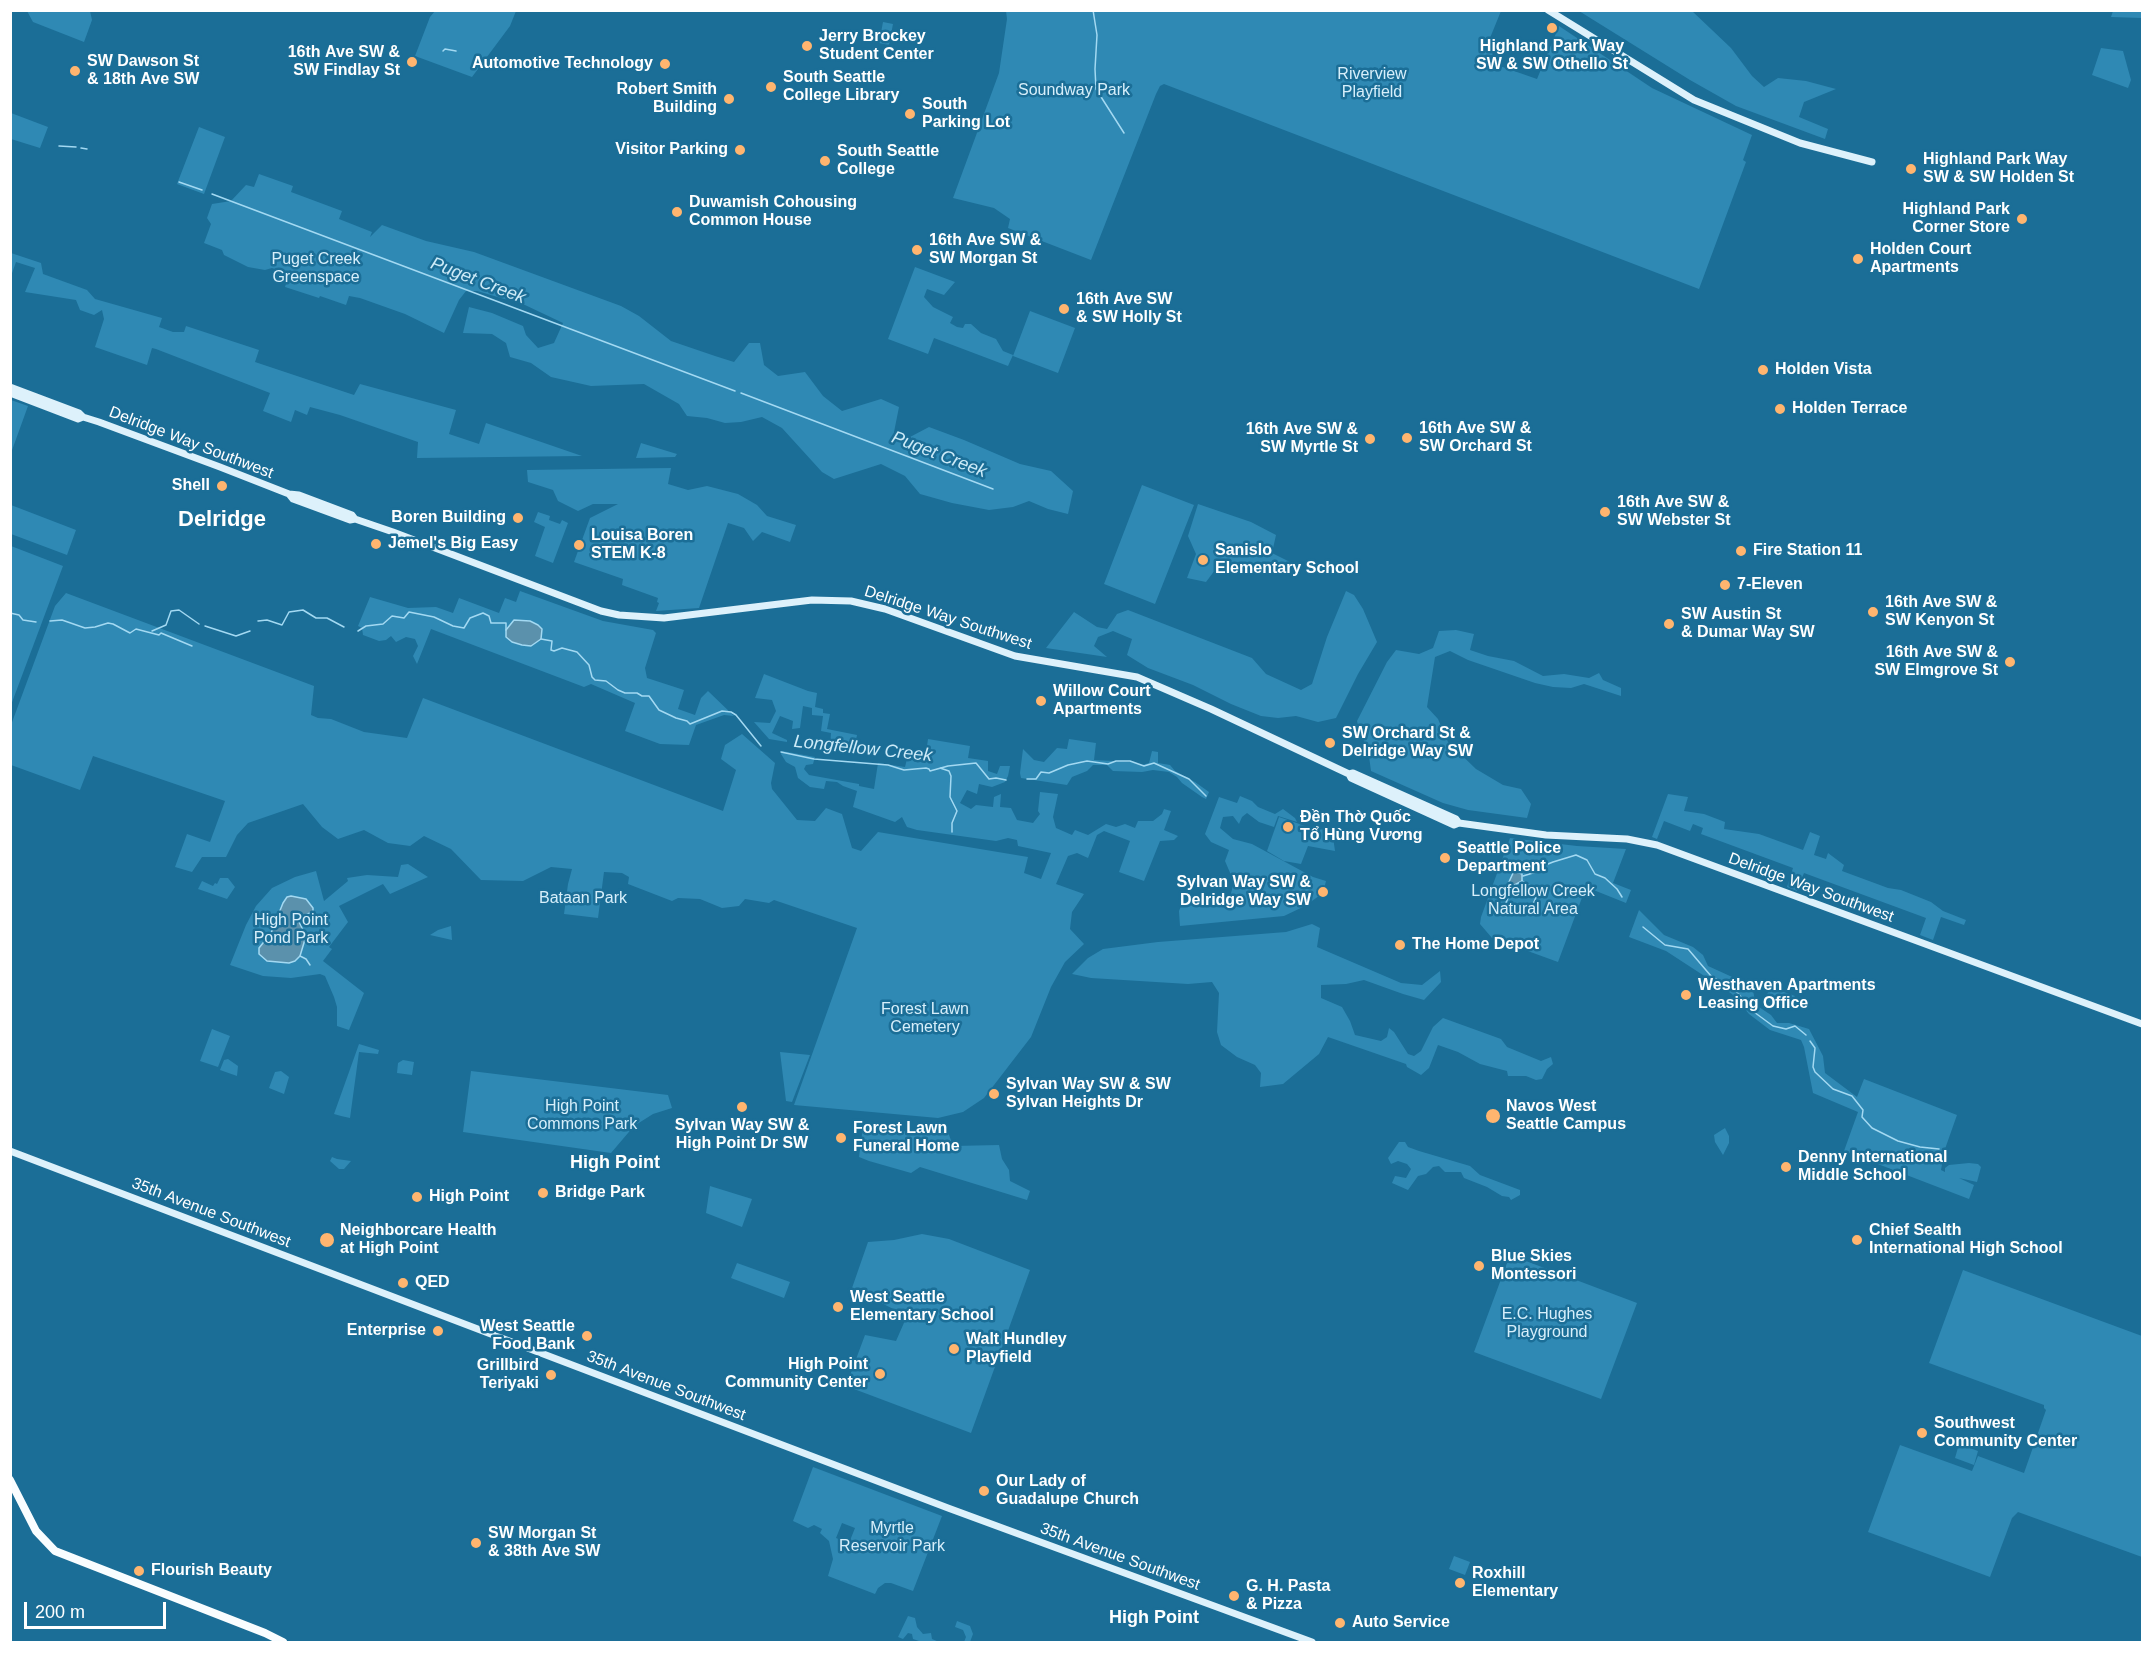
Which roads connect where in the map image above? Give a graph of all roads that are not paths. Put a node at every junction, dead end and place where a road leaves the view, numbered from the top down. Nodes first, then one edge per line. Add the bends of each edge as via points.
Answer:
1 (1548, 10) edge
2 (1872, 162) dead end
3 (10, 387) edge
4 (10, 393) edge
5 (83, 417) junction
6 (1348, 774) junction
7 (1437, 812) junction
8 (1425, 813) junction
9 (1459, 823) junction
10 (2142, 1024) edge
11 (10, 1151) edge
12 (10, 1480) edge
13 (283, 1642) edge
14 (1312, 1642) edge

1 - 2 main road via 1707,106 1800,143
3 - 5 main road, Delridge Way Southwest
4 - 5 main road, Delridge Way Southwest via 78,419
5 - 6 main road, Delridge Way Southwest via 220,467 293,499 393,532 590,607 619,615 656,618 831,600 881,607 1015,656 1147,680
6 - 7 main road, Delridge Way Southwest
6 - 8 main road, Delridge Way Southwest
7 - 8 main road
7 - 9 main road, Delridge Way Southwest
8 - 9 main road, Delridge Way Southwest via 1454,825
9 - 10 main road, Delridge Way Southwest via 1657,845
11 - 14 main road, 35th Avenue Southwest via 948,1508
12 - 13 main road via 36,1531 55,1551

